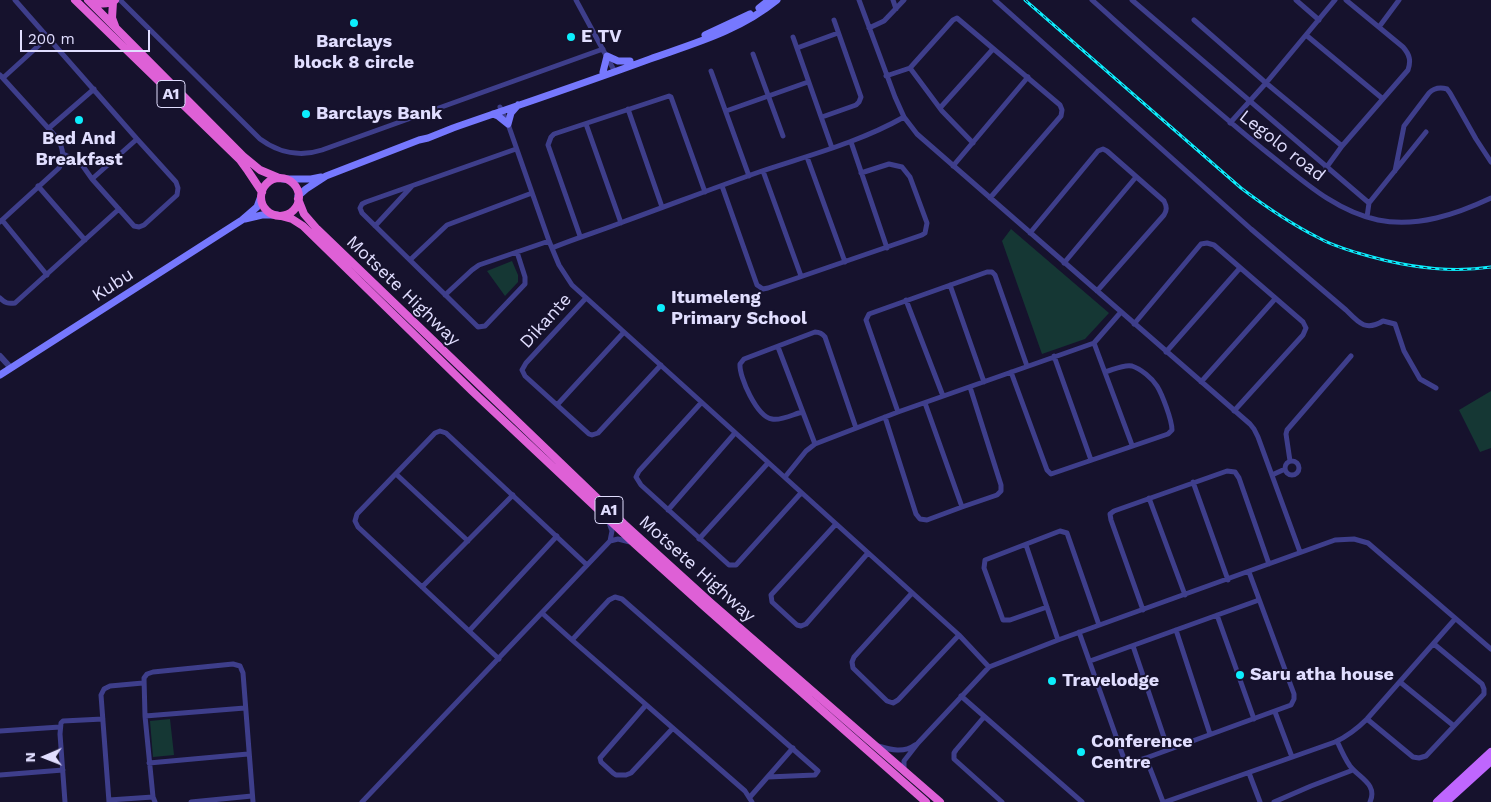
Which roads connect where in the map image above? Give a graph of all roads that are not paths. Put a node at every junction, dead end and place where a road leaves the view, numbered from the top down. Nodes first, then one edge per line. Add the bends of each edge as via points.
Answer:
1 (15, 0) edge
2 (74, 0) edge
3 (89, 0) edge
4 (576, 0) edge
5 (769, 0) edge
6 (777, 0) edge
7 (859, 0) edge
8 (893, 0) edge
9 (904, 0) edge
10 (995, 0) edge
11 (1092, 0) edge
12 (1132, 0) edge
13 (1296, 0) edge
14 (1335, 0) edge
15 (1346, 0) edge
16 (1399, 0) edge
17 (116, 1) edge
18 (896, 9) junction
19 (834, 20) dead end
20 (1194, 20) dead end
21 (1319, 20) junction
22 (115, 27) junction
23 (1379, 27) junction
24 (869, 28) junction
25 (725, 29) junction
26 (838, 33) junction
27 (1306, 35) junction
28 (48, 37) junction
29 (793, 38) dead end
30 (797, 48) junction
31 (603, 49) junction
32 (993, 49) junction
33 (753, 54) dead end
34 (608, 56) junction
35 (630, 61) junction
36 (910, 68) junction
37 (614, 70) junction
38 (711, 71) dead end
39 (603, 72) junction
40 (2, 76) edge
41 (886, 76) junction
42 (1028, 77) junction
43 (808, 82) junction
44 (1266, 83) junction
45 (94, 89) junction
46 (769, 96) junction
47 (1383, 100) junction
48 (1250, 102) junction
49 (518, 105) junction
50 (940, 108) junction
51 (501, 109) junction
52 (628, 109) junction
53 (726, 111) junction
54 (493, 114) junction
55 (822, 117) junction
56 (904, 117) junction
57 (1230, 123) junction
58 (508, 124) junction
59 (586, 124) junction
60 (49, 128) junction
61 (1426, 132) dead end
62 (783, 136) dead end
63 (137, 140) junction
64 (419, 140) junction
65 (851, 142) junction
66 (973, 143) junction
67 (1342, 146) junction
68 (832, 148) junction
69 (516, 149) junction
70 (63, 154) junction
71 (807, 157) junction
72 (1491, 162) edge
73 (953, 166) junction
74 (1326, 168) junction
75 (763, 171) junction
76 (1395, 171) junction
77 (861, 173) junction
78 (326, 176) junction
79 (748, 176) junction
80 (1136, 177) junction
81 (281, 178) junction
82 (92, 179) junction
83 (412, 185) junction
84 (38, 186) junction
85 (722, 186) junction
86 (705, 192) junction
87 (532, 193) junction
88 (262, 194) junction
89 (298, 198) junction
90 (990, 198) junction
91 (1491, 198) edge
92 (1369, 203) junction
93 (662, 207) junction
94 (119, 210) junction
95 (279, 216) junction
96 (1367, 217) junction
97 (242, 220) junction
98 (1, 221) edge
99 (622, 222) junction
100 (375, 226) junction
101 (1030, 233) junction
102 (580, 236) junction
103 (85, 240) junction
104 (549, 242) junction
105 (552, 248) junction
106 (887, 248) junction
107 (517, 252) junction
108 (410, 260) junction
109 (845, 262) junction
110 (1064, 263) junction
111 (1240, 268) junction
112 (47, 275) junction
113 (800, 276) junction
114 (950, 285) junction
115 (1096, 290) junction
116 (445, 295) junction
117 (0, 298) edge
118 (586, 298) junction
119 (1275, 299) junction
120 (906, 300) junction
121 (1121, 312) junction
122 (1134, 324) junction
123 (624, 332) junction
124 (1094, 343) junction
125 (778, 346) junction
126 (1166, 352) junction
127 (0, 356) edge
128 (1054, 356) junction
129 (1351, 356) dead end
130 (661, 365) junction
131 (1027, 366) junction
132 (11, 368) junction
133 (1011, 372) junction
134 (1105, 372) junction
135 (0, 375) edge
136 (984, 382) junction
137 (1201, 382) junction
138 (970, 387) junction
139 (1436, 388) dead end
140 (943, 396) junction
141 (702, 403) junction
142 (925, 403) junction
143 (557, 405) junction
144 (1234, 411) junction
145 (802, 412) junction
146 (898, 412) junction
147 (885, 417) junction
148 (856, 428) junction
149 (735, 433) junction
150 (814, 444) junction
151 (1132, 445) junction
152 (1091, 460) junction
153 (1290, 461) junction
154 (768, 463) junction
155 (1285, 470) junction
156 (396, 474) junction
157 (1272, 475) junction
158 (785, 478) junction
159 (1193, 482) junction
160 (802, 493) junction
161 (513, 495) junction
162 (1149, 498) junction
163 (962, 506) junction
164 (668, 510) junction
165 (606, 517) junction
166 (836, 524) junction
167 (557, 536) junction
168 (699, 539) junction
169 (468, 541) junction
170 (610, 541) junction
171 (636, 544) junction
172 (1026, 545) junction
173 (1300, 552) junction
174 (868, 553) junction
175 (1269, 564) junction
176 (587, 565) junction
177 (1249, 572) junction
178 (1228, 580) junction
179 (422, 587) junction
180 (912, 593) junction
181 (1185, 595) junction
182 (1259, 600) junction
183 (1048, 607) junction
184 (1143, 610) junction
185 (542, 613) junction
186 (1217, 615) junction
187 (1456, 619) junction
188 (1099, 625) junction
189 (1176, 630) junction
190 (469, 631) junction
191 (1079, 632) junction
192 (959, 635) junction
193 (572, 640) junction
194 (1058, 640) junction
195 (1434, 644) junction
196 (1133, 646) junction
197 (1491, 649) edge
198 (498, 659) junction
199 (1090, 661) junction
200 (989, 667) junction
201 (1400, 682) junction
202 (143, 683) junction
203 (961, 696) junction
204 (646, 705) junction
205 (245, 708) junction
206 (1275, 712) junction
207 (145, 716) junction
208 (984, 717) junction
209 (103, 719) junction
210 (1254, 719) junction
211 (1367, 719) junction
212 (1454, 726) junction
213 (60, 727) junction
214 (673, 728) junction
215 (0, 731) edge
216 (1210, 734) junction
217 (1337, 741) junction
218 (918, 743) junction
219 (875, 745) junction
220 (792, 748) junction
221 (1168, 749) junction
222 (1491, 752) edge
223 (248, 754) junction
224 (1292, 757) junction
225 (1146, 758) junction
226 (1491, 761) edge
227 (149, 763) junction
228 (63, 770) junction
229 (1353, 770) junction
230 (906, 772) junction
231 (1249, 773) junction
232 (0, 776) edge
233 (768, 776) junction
234 (1187, 795) junction
235 (253, 799) edge
236 (751, 799) edge
237 (154, 800) edge
238 (109, 801) edge
239 (66, 802) edge
240 (191, 802) edge
241 (362, 802) edge
242 (926, 802) edge
243 (940, 802) edge
244 (1002, 802) edge
245 (1082, 802) edge
246 (1164, 802) edge
247 (1190, 802) edge
248 (1260, 802) edge
249 (1274, 802) edge
250 (1370, 802) edge
251 (1437, 802) edge
252 (1446, 802) edge

1 - 28 street
2 - 88 highway, A1 via 240,160
3 - 17 highway via 99,3
3 - 22 highway, A1
4 - 31 street
5 - 25 main road
6 - 25 main road via 752,18
7 - 24 street
8 - 18 street
9 - 18 street
10 - 139 street via 1360,323 1365,326 1375,326 1382,321 1395,324 1404,351 1420,379
11 - 57 street, Legolo road
12 - 48 street
13 - 21 street
14 - 21 street
15 - 23 street
16 - 23 street
17 - 22 highway via 112,18
17 - 31 street via 260,139 272,147 298,154 313,153
18 - 24 street via 884,21
19 - 26 street
20 - 44 street
21 - 27 street
22 - 81 highway, A1 via 243,156 260,170
23 - 47 street via 1407,52 1410,63 1408,70
24 - 41 street
25 - 35 main road
25 - 37 main road
26 - 30 street
26 - 55 street via 861,100 856,105
27 - 44 street
27 - 47 street
28 - 40 street
28 - 45 street
29 - 30 street
30 - 43 street
31 - 34 street
32 - 36 street via 957,18
32 - 42 street
32 - 50 street
33 - 46 street
34 - 35 main road via 618,62
34 - 37 street
34 - 39 main road
35 - 37 main road
36 - 41 street
36 - 50 street
37 - 39 main road
37 - 49 main road
38 - 53 street
39 - 51 main road
40 - 60 street
41 - 56 street
42 - 66 street
42 - 90 street via 1060,105 1061,116
43 - 46 street
43 - 55 street
44 - 48 street
44 - 67 street
45 - 60 street
45 - 63 street
46 - 53 street
46 - 62 street
47 - 67 street
48 - 57 street
48 - 74 street
49 - 51 main road
49 - 58 main road
50 - 66 street
51 - 54 main road
51 - 58 street
51 - 64 main road
52 - 59 street
52 - 86 street via 671,97
52 - 93 street
53 - 79 street
54 - 58 main road
54 - 64 main road
55 - 68 street
56 - 65 street
56 - 73 street via 917,134
57 - 96 street, Legolo road via 1328,199
58 - 69 street
59 - 99 street
59 - 102 street via 554,134 548,145
60 - 70 street via 62,146
61 - 76 street
63 - 82 street
63 - 94 street via 176,182 177,195 139,227
64 - 78 main road
65 - 68 street
65 - 77 street
66 - 73 street
67 - 74 street
68 - 71 street
69 - 83 street
69 - 87 street
70 - 82 street via 80,162
70 - 84 street via 58,168
71 - 75 street
71 - 109 street
72 - 76 street via 1450,93 1447,89 1437,88 1432,89 1404,126
73 - 90 street
74 - 92 street
75 - 79 street
75 - 113 street
76 - 92 street
77 - 106 street
77 - 106 street via 888,164 902,167 910,177 927,223 926,233 922,236
78 - 81 main road
78 - 89 main road
79 - 85 street
80 - 101 street via 1107,151 1098,151
80 - 110 street
80 - 115 street via 1164,201 1164,216
81 - 88 highway via 268,182
81 - 89 highway, A1 via 292,183 298,191
82 - 94 street
83 - 100 street
83 - 100 street via 362,204 362,213
84 - 98 street
84 - 103 street
85 - 86 street
85 - 113 street via 757,285 768,288
86 - 93 street
87 - 104 street
87 - 108 street via 447,225
88 - 95 highway, A1 via 262,203 267,210
88 - 97 main road, Kubu via 257,207
89 - 95 highway via 290,212
89 - 219 highway, Motsete Highway / A1 via 304,214 317,229 617,517 711,604
90 - 101 street
91 - 96 street, Legolo road via 1465,210 1426,220 1397,222
92 - 96 street
93 - 99 street
94 - 103 street
95 - 97 main road, Kubu via 262,215
95 - 165 highway, Motsete Highway / A1 via 298,222 313,235
97 - 132 main road, Kubu
98 - 112 street
99 - 102 street
100 - 108 street
101 - 110 street
102 - 105 street
103 - 112 street
104 - 105 street
104 - 107 street
105 - 118 street via 564,274
106 - 109 street
107 - 116 street via 475,267
107 - 116 street via 525,284 485,326 476,325
108 - 116 street
109 - 113 street
110 - 115 street
111 - 119 street
111 - 122 street via 1214,245 1201,244
111 - 126 street
112 - 117 street via 15,303 8,304
114 - 120 street
114 - 131 street via 987,272 994,273
114 - 136 street
115 - 121 street
118 - 123 street
118 - 143 street, Dikante via 522,370
119 - 137 street
119 - 144 street via 1306,328
120 - 140 street
120 - 146 street via 869,314 866,320
121 - 122 street
121 - 124 street
122 - 126 street
123 - 130 street
123 - 143 street
124 - 128 street
124 - 134 street
125 - 145 street
125 - 145 street via 744,359 740,370 754,403 766,417 778,419
125 - 148 street via 815,332 823,334
126 - 137 street
127 - 132 street
128 - 131 street
128 - 152 street
129 - 153 street via 1287,430
130 - 141 street
130 - 143 street via 596,434 589,434
131 - 133 street
132 - 135 main road, Kubu
133 - 136 street
133 - 152 street via 1048,472 1055,473
134 - 151 street
134 - 151 street via 1131,366 1149,377 1157,386 1170,419 1172,430 1168,434
136 - 138 street
137 - 144 street
138 - 140 street
138 - 163 street via 1002,488 997,495
140 - 142 street
141 - 149 street
141 - 164 street via 637,474 637,481
142 - 146 street
142 - 163 street
144 - 157 street via 1254,429
145 - 150 street
146 - 147 street
147 - 148 street
147 - 163 street via 918,517 927,520
148 - 150 street
149 - 154 street
149 - 164 street
150 - 158 street
151 - 152 street
153 - 155 street
153 - 155 street via 1298,464 1298,471 1290,474
154 - 158 street
154 - 168 street
155 - 157 street
156 - 161 street via 434,433 443,432
156 - 169 street
156 - 179 street via 357,514 355,521
157 - 173 street
158 - 160 street
159 - 162 street
159 - 175 street via 1235,472
159 - 178 street
160 - 166 street
160 - 168 street via 736,565 729,565
161 - 167 street
161 - 169 street
162 - 181 street
162 - 184 street via 1110,514
164 - 168 street
165 - 170 street via 612,531
165 - 171 highway, Motsete Highway / A1
166 - 174 street
166 - 174 street via 771,595 772,602 797,625 806,624
167 - 176 street
167 - 190 street
169 - 179 street
170 - 171 street via 622,539
170 - 176 street
171 - 242 highway, Motsete Highway / A1
172 - 183 street
172 - 183 street via 987,558 984,562 1001,618 1008,621
172 - 188 street via 1060,531 1067,533
173 - 175 street
173 - 187 street via 1345,538 1362,540
174 - 180 street
175 - 177 street
176 - 185 street
177 - 178 street
177 - 182 street
178 - 181 street
179 - 190 street
180 - 192 street
180 - 192 street via 852,662 853,668 887,701 893,703 898,700
181 - 184 street
182 - 186 street
182 - 206 street via 1294,694 1291,705
183 - 194 street
184 - 188 street
185 - 193 street
185 - 198 street
186 - 189 street
186 - 210 street
187 - 195 street
187 - 197 street
188 - 191 street
189 - 196 street
189 - 216 street
190 - 198 street
191 - 194 street
191 - 199 street
192 - 200 street
193 - 204 street
193 - 220 street via 609,600 619,597
194 - 200 street
195 - 201 street
195 - 212 street via 1484,689 1484,694
196 - 199 street
196 - 221 street
198 - 241 street
199 - 225 street via 1123,756 1135,762
200 - 203 street
201 - 211 street
201 - 212 street
202 - 205 street via 144,678 153,672 237,665 243,673
202 - 207 street
202 - 209 street via 104,689 101,695
203 - 208 street
203 - 218 street
204 - 214 street
204 - 214 street via 600,758 613,773 631,773
205 - 207 street
205 - 223 street
206 - 210 street
206 - 224 street
207 - 227 street
208 - 244 street via 956,750 954,759
208 - 245 street
209 - 213 street via 63,721
209 - 238 street
210 - 216 street
211 - 212 street via 1413,757 1419,758 1426,756
211 - 217 street
213 - 215 street
213 - 228 street
214 - 236 street
216 - 221 street
217 - 224 street
217 - 229 street
218 - 219 street via 899,750
218 - 230 street via 904,761
219 - 230 highway, Motsete Highway / A1
220 - 233 street
220 - 233 street via 818,769 818,773
221 - 225 street
222 - 251 main road
223 - 227 street
223 - 235 street
224 - 231 street
225 - 246 street
226 - 252 main road
227 - 237 street
228 - 232 street
228 - 239 street
229 - 249 street
229 - 250 street via 1372,789
230 - 243 highway, Motsete Highway / A1
231 - 234 street
231 - 248 street
233 - 236 street
234 - 246 street
234 - 247 street
235 - 240 street
237 - 238 street

